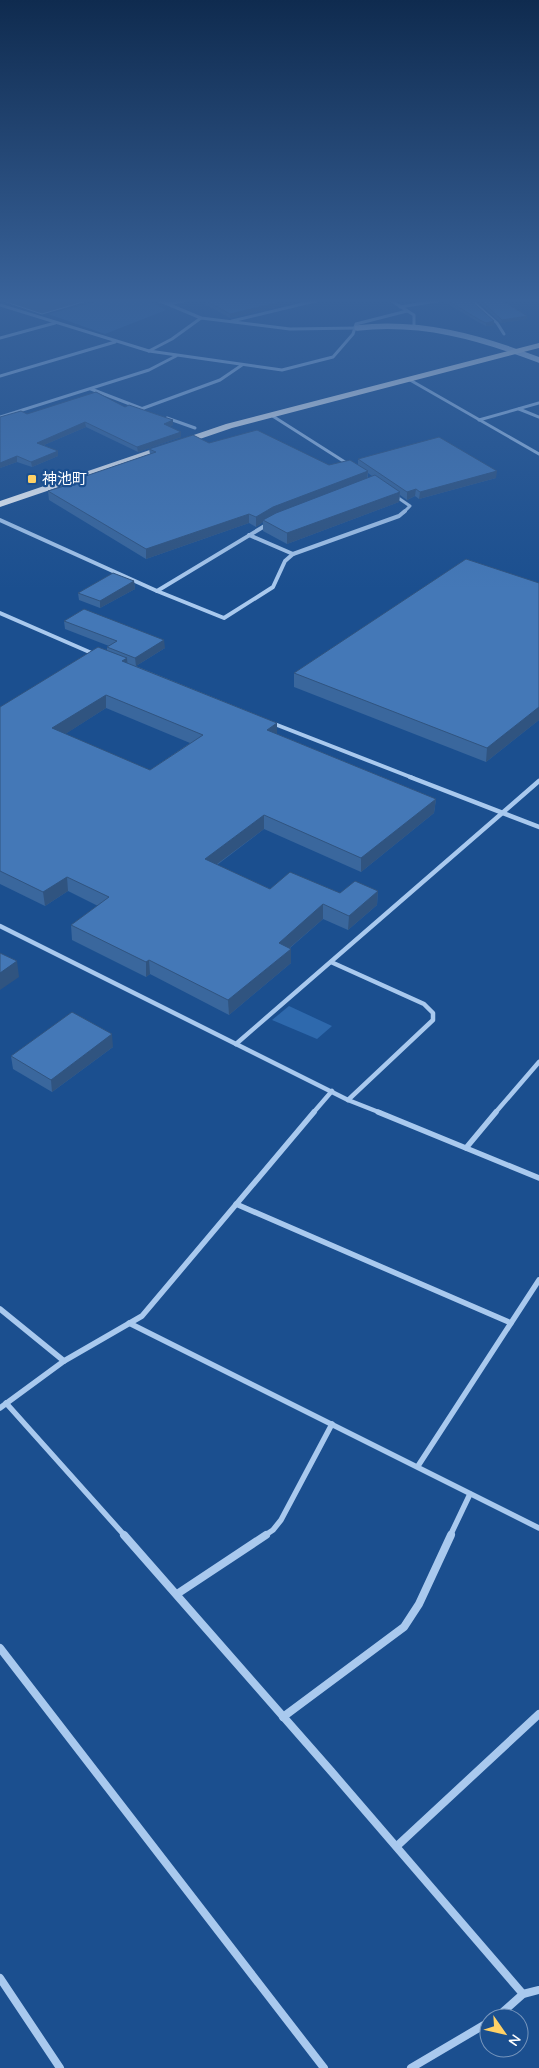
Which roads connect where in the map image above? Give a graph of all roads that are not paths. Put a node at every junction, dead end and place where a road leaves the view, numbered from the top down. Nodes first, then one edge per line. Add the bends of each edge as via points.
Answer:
1 (66, 397) edge
2 (109, 397) edge
3 (174, 397) edge
4 (313, 397) edge
5 (344, 397) edge
6 (438, 397) edge
7 (539, 403) edge
8 (140, 409) junction
9 (519, 409) junction
10 (150, 412) edge
11 (159, 415) edge
12 (271, 415) junction
13 (0, 416) edge
14 (539, 417) edge
15 (479, 420) junction
16 (195, 428) junction
17 (539, 454) edge
18 (351, 466) edge
19 (389, 491) edge
20 (0, 494) edge
21 (0, 504) edge
22 (0, 520) edge
23 (274, 520) edge
24 (249, 535) junction
25 (293, 554) junction
26 (157, 591) junction
27 (0, 613) edge
28 (94, 654) junction
29 (104, 658) edge
30 (87, 659) edge
31 (270, 723) edge
32 (539, 781) edge
33 (502, 813) junction
34 (539, 827) edge
35 (0, 926) edge
36 (331, 962) junction
37 (236, 1044) junction
38 (539, 1062) edge
39 (332, 1091) junction
40 (348, 1100) junction
41 (466, 1148) junction
42 (539, 1178) edge
43 (236, 1204) junction
44 (539, 1280) edge
45 (0, 1309) edge
46 (129, 1323) junction
47 (512, 1323) junction
48 (64, 1361) junction
49 (3, 1406) edge
50 (332, 1424) junction
51 (418, 1466) junction
52 (470, 1494) junction
53 (539, 1528) edge
54 (177, 1594) junction
55 (0, 1648) edge
56 (539, 1714) edge
57 (282, 1716) junction
58 (397, 1846) junction
59 (0, 1978) edge
60 (539, 1990) edge
61 (523, 1994) junction
62 (507, 2008) edge
63 (479, 2028) edge
64 (60, 2068) edge
65 (324, 2068) edge
66 (411, 2068) edge

1 - 13 street
2 - 8 street
3 - 8 street
4 - 16 highway
5 - 12 highway
6 - 15 street
7 - 9 street
8 - 10 street
9 - 14 street
9 - 15 street
11 - 16 street
12 - 18 street
12 - 21 highway via 229,426
15 - 17 street
16 - 20 highway
19 - 25 street via 410,506 399,516
22 - 26 street
23 - 24 street
24 - 25 street
24 - 26 street
25 - 26 street via 285,561 273,587 224,618
27 - 28 street
28 - 29 street
28 - 30 street
31 - 33 street
32 - 33 street
33 - 34 street
33 - 36 street
35 - 37 street
36 - 37 street
36 - 40 street via 424,1004 433,1012 433,1020
37 - 39 street
38 - 41 street
39 - 40 street
39 - 43 street
40 - 41 street
41 - 42 street
43 - 46 street via 142,1316
43 - 47 street
44 - 47 street
45 - 48 street
46 - 48 street
46 - 50 street
47 - 51 street
48 - 49 street
49 - 54 street
50 - 51 street
50 - 54 street via 273,1530
51 - 52 street
52 - 53 street
52 - 57 street via 419,1604 404,1627
54 - 57 street
55 - 65 street
56 - 58 street
57 - 58 street
58 - 61 street
59 - 64 street
60 - 61 street
61 - 62 street
63 - 66 street

